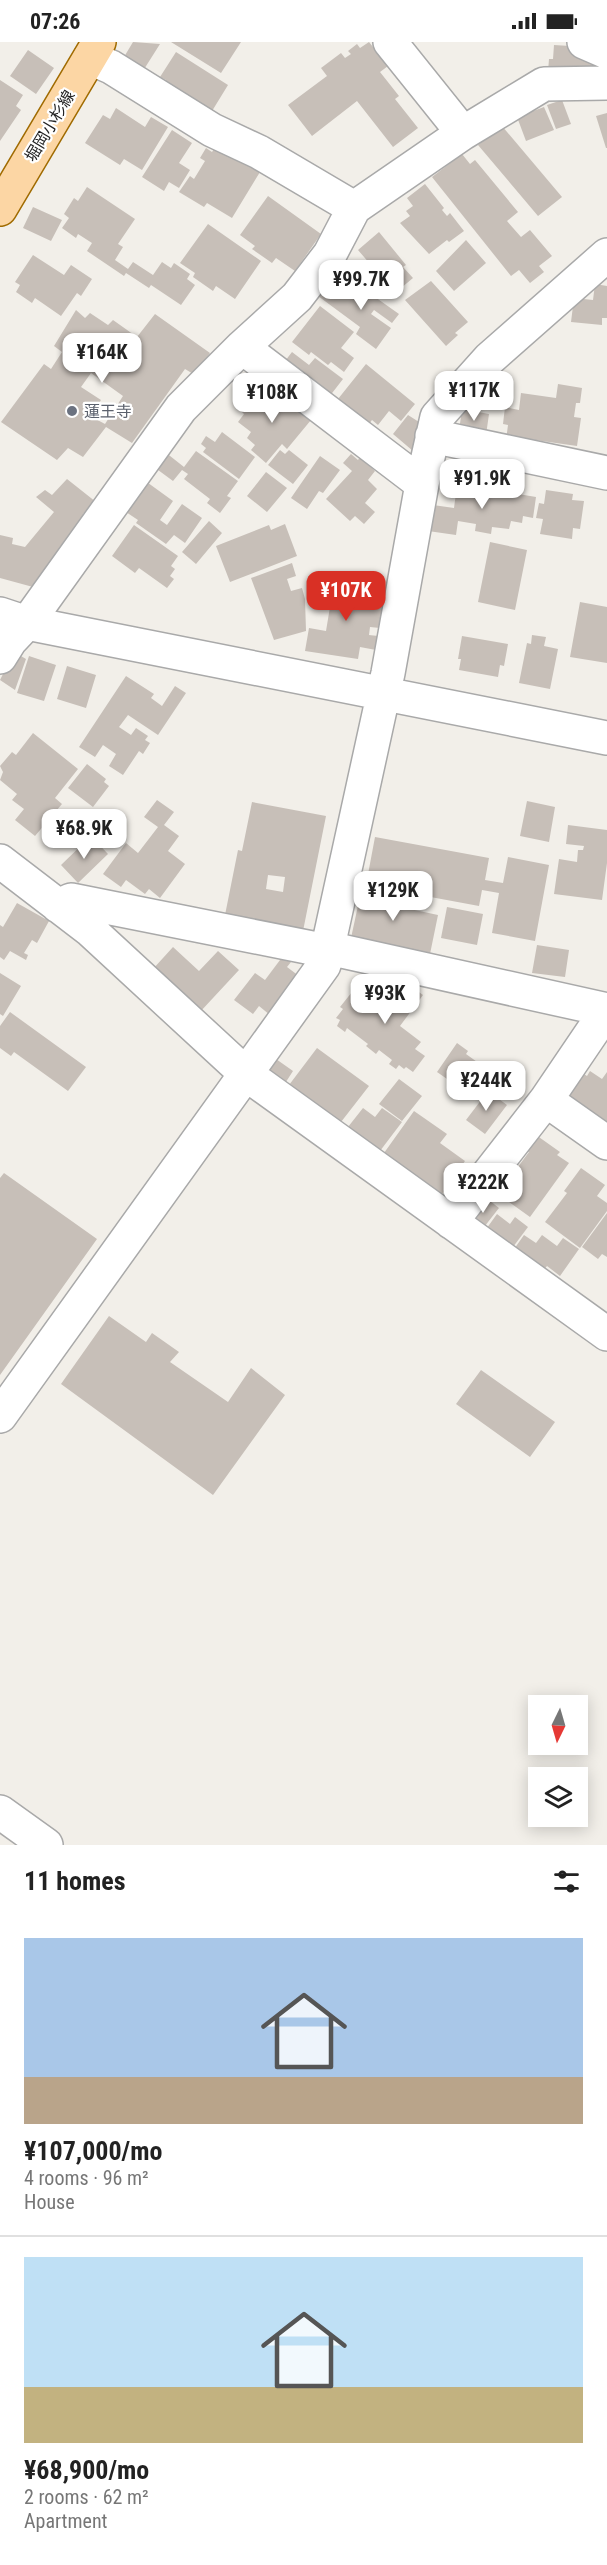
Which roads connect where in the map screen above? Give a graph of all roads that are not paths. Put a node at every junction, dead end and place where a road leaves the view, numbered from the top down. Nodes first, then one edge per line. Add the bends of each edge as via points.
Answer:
1 (390, 42) edge
2 (584, 42) edge
3 (94, 50) edge
4 (607, 52) edge
5 (607, 82) edge
6 (462, 133) junction
7 (354, 208) junction
8 (0, 209) edge
9 (607, 255) edge
10 (242, 347) junction
11 (432, 436) junction
12 (607, 473) edge
13 (422, 483) junction
14 (14, 619) edge
15 (0, 657) edge
16 (384, 694) junction
17 (607, 738) edge
18 (0, 861) edge
19 (58, 906) junction
20 (328, 950) junction
21 (607, 1010) edge
22 (246, 1074) junction
23 (546, 1100) junction
24 (607, 1143) edge
25 (452, 1222) junction
26 (607, 1334) edge
27 (0, 1416) edge
28 (0, 1812) edge
29 (46, 1845) edge

1 - 6 street
2 - 4 street
3 - 7 street via 111,67 212,130 259,152
3 - 8 main road, 堀岡小杉線
5 - 6 street via 544,84
6 - 7 street
7 - 10 street via 330,254 297,297
9 - 11 street via 489,359 437,417
10 - 13 street
10 - 14 street via 182,408
11 - 12 street
11 - 13 street
13 - 16 street
14 - 15 street via 10,640
14 - 16 street
16 - 17 street
16 - 20 street
18 - 19 street
19 - 20 street via 71,900
19 - 22 street via 90,930
20 - 21 street
20 - 22 street via 324,965
21 - 23 street
22 - 25 street
22 - 27 street
23 - 24 street
23 - 25 street
25 - 26 street
28 - 29 street

